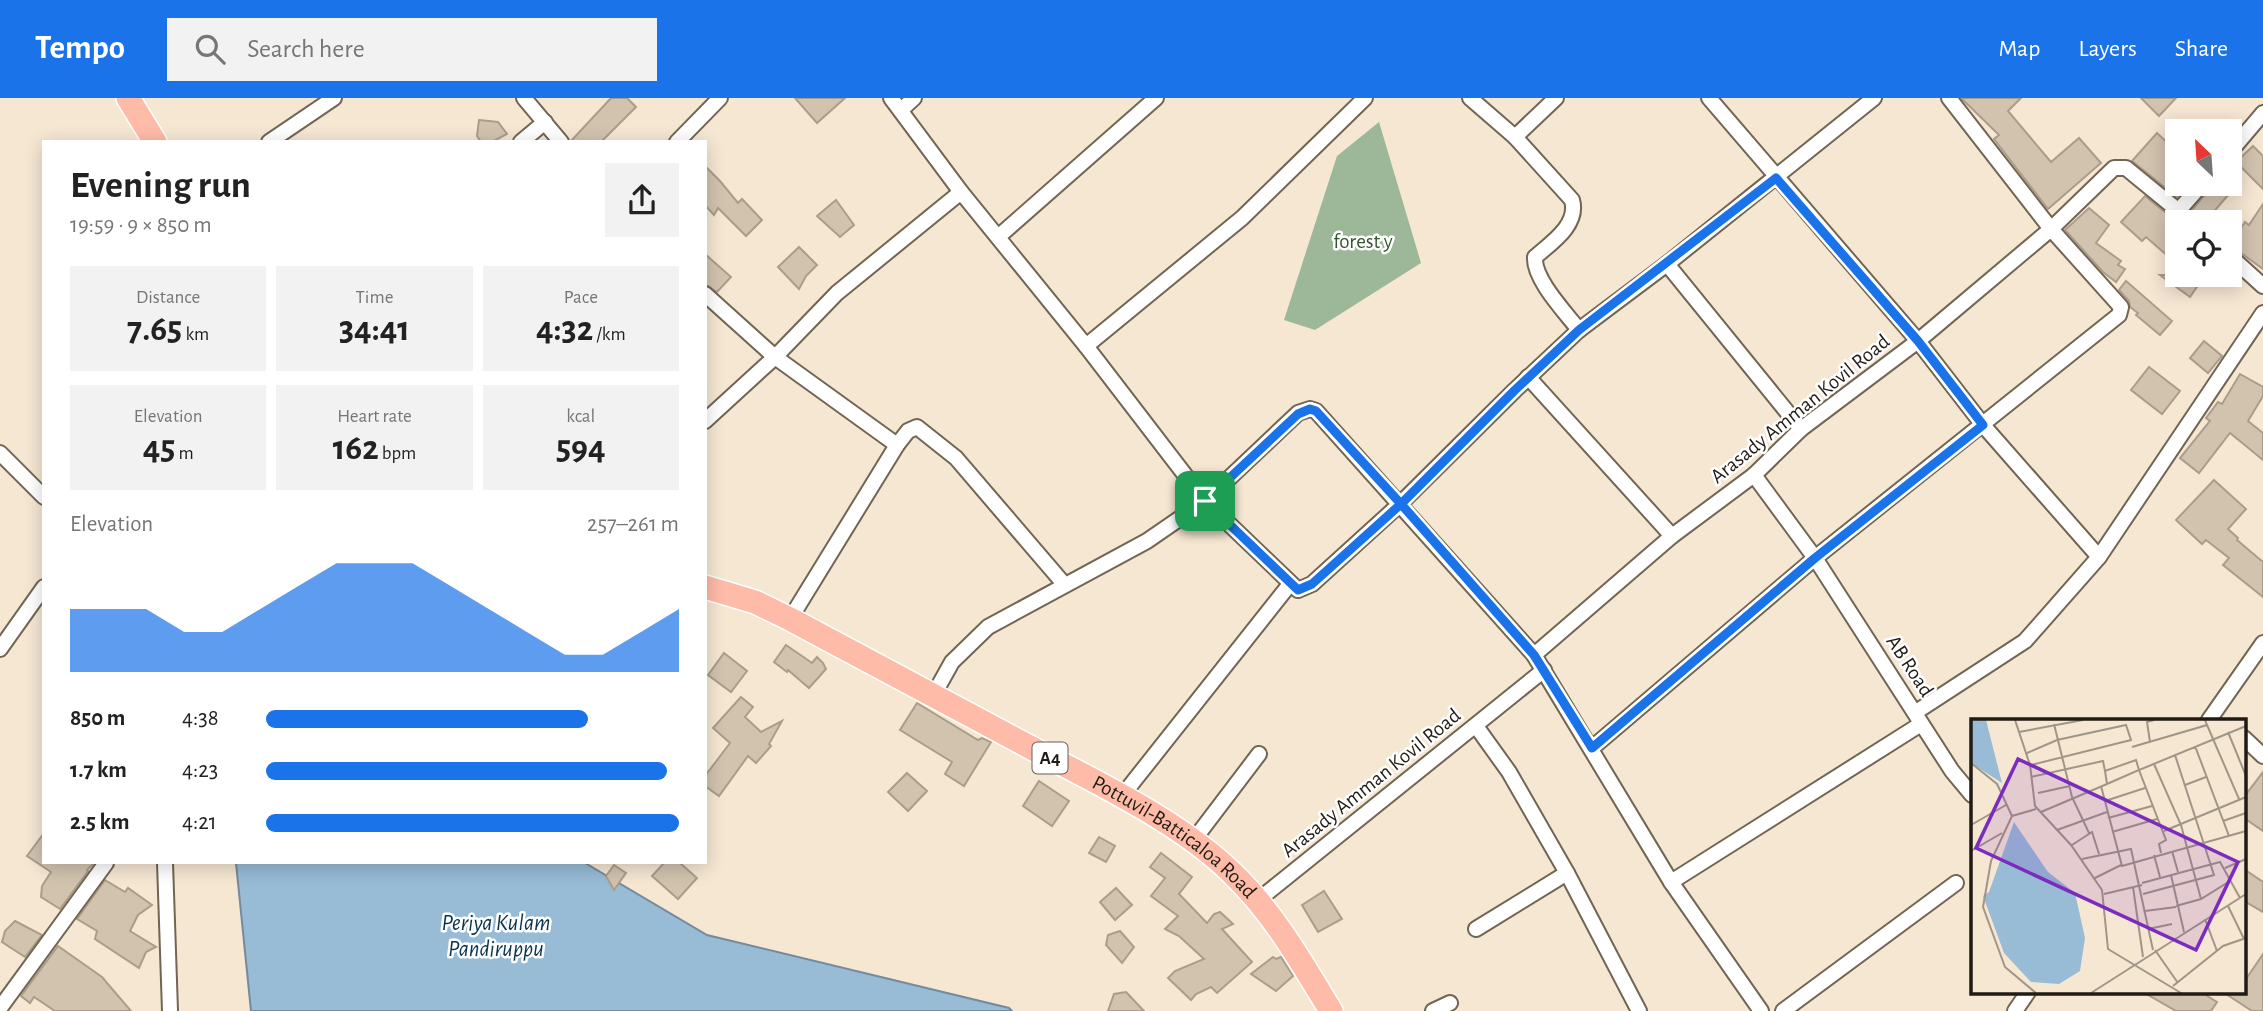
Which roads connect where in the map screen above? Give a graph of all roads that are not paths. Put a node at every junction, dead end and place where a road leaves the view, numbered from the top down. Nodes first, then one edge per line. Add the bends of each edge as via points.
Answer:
1 (334, 98) edge
2 (524, 98) edge
3 (720, 98) edge
4 (891, 98) edge
5 (914, 98) edge
6 (1156, 98) edge
7 (1365, 98) edge
8 (1470, 98) edge
9 (1556, 98) edge
10 (1709, 98) edge
11 (1874, 98) edge
12 (1949, 98) edge
13 (133, 100) edge
14 (901, 110) junction
15 (2263, 113) edge
16 (545, 122) junction
17 (1515, 137) junction
18 (2242, 138) edge
19 (154, 140) edge
20 (272, 140) edge
21 (523, 140) edge
22 (559, 140) edge
23 (679, 140) edge
24 (1776, 178) junction
25 (961, 192) junction
26 (2191, 196) edge
27 (2179, 210) joint
28 (2051, 229) junction
29 (998, 237) junction
30 (1667, 264) junction
31 (2242, 267) edge
32 (2263, 286) edge
33 (707, 296) edge
34 (2263, 313) edge
35 (1579, 330) junction
36 (1918, 341) junction
37 (1086, 346) junction
38 (775, 357) junction
39 (1528, 377) junction
40 (707, 419) edge
41 (1983, 425) junction
42 (1801, 429) junction
43 (897, 445) junction
44 (0, 453) edge
45 (1754, 475) junction
46 (42, 495) edge
47 (1205, 501) junction
48 (1401, 504) junction
49 (1672, 536) junction
50 (2099, 557) junction
51 (1815, 558) junction
52 (1064, 584) junction
53 (1290, 584) junction
54 (707, 588) edge
55 (42, 590) edge
56 (790, 619) junction
57 (2263, 643) edge
58 (0, 649) edge
59 (1534, 655) junction
60 (1544, 670) junction
61 (933, 696) junction
62 (2216, 717) edge
63 (1919, 718) junction
64 (1476, 726) junction
65 (2246, 740) edge
66 (1592, 748) junction
67 (1259, 754) dead end
68 (2263, 757) edge
69 (1971, 794) edge
70 (1122, 796) junction
71 (1193, 841) junction
72 (105, 864) edge
73 (165, 864) edge
74 (1567, 873) junction
75 (1671, 882) junction
76 (1956, 883) dead end
77 (1257, 901) junction
78 (1476, 929) dead end
79 (2027, 993) edge
80 (1450, 1003) dead end
81 (0, 1008) edge
82 (170, 1011) edge
83 (1331, 1011) edge
84 (1433, 1011) edge
85 (1639, 1011) edge
86 (1761, 1011) edge
87 (1783, 1011) edge
88 (2015, 1011) edge

1 - 20 street
2 - 16 street
3 - 23 street
4 - 14 street
5 - 14 street
6 - 29 street
7 - 37 street via 1242,218
8 - 17 street
9 - 17 street
10 - 24 street
11 - 24 street
12 - 28 street
13 - 19 highway
14 - 25 street
15 - 18 street
16 - 21 street
16 - 22 street
17 - 35 street via 1574,205 1565,230 1534,262 1540,278
24 - 30 street
24 - 36 street
25 - 29 street
25 - 38 street via 837,293
26 - 27 street
27 - 28 street, Arasady Amman Kovil Road via 2120,166
28 - 36 street, Arasady Amman Kovil Road
28 - 41 street via 2121,310
29 - 37 street
30 - 35 street
30 - 42 street
31 - 32 street
33 - 38 street
34 - 50 street
35 - 39 street
36 - 41 street
36 - 42 street, Arasady Amman Kovil Road
37 - 47 street
38 - 40 street
38 - 43 street
39 - 48 street
39 - 49 street
41 - 50 street
41 - 51 street
42 - 45 street, Arasady Amman Kovil Road
43 - 52 street via 917,427 956,458
43 - 56 street
44 - 46 street
45 - 49 street, Arasady Amman Kovil Road
45 - 51 street, AB Road
47 - 48 street via 1298,414 1310,409
47 - 52 street via 1147,541
47 - 53 street
48 - 53 street via 1312,584 1298,590
48 - 59 street
49 - 59 street, Arasady Amman Kovil Road
50 - 63 street via 2025,641
51 - 63 street, AB Road
51 - 66 street
52 - 61 street via 988,627 952,662
53 - 70 street
54 - 56 highway, Pottuvil-Batticaloa Road / A4 via 755,602
55 - 58 street
56 - 61 highway, Pottuvil-Batticaloa Road / A4
57 - 62 street
59 - 60 street
60 - 64 street, Arasady Amman Kovil Road
60 - 66 street
61 - 70 highway, Pottuvil-Batticaloa Road / A4
63 - 69 street, AB Road
63 - 75 street
64 - 74 street via 1509,772
64 - 77 street, Arasady Amman Kovil Road
65 - 68 street
66 - 75 street
67 - 71 street
70 - 71 highway, Pottuvil-Batticaloa Road / A4
71 - 77 highway, Pottuvil-Batticaloa Road / A4 via 1233,873
72 - 81 street
73 - 82 street
74 - 78 street
74 - 85 street
75 - 86 street
76 - 87 street
77 - 83 highway, Pottuvil-Batticaloa Road / A4
79 - 88 street
80 - 84 street

